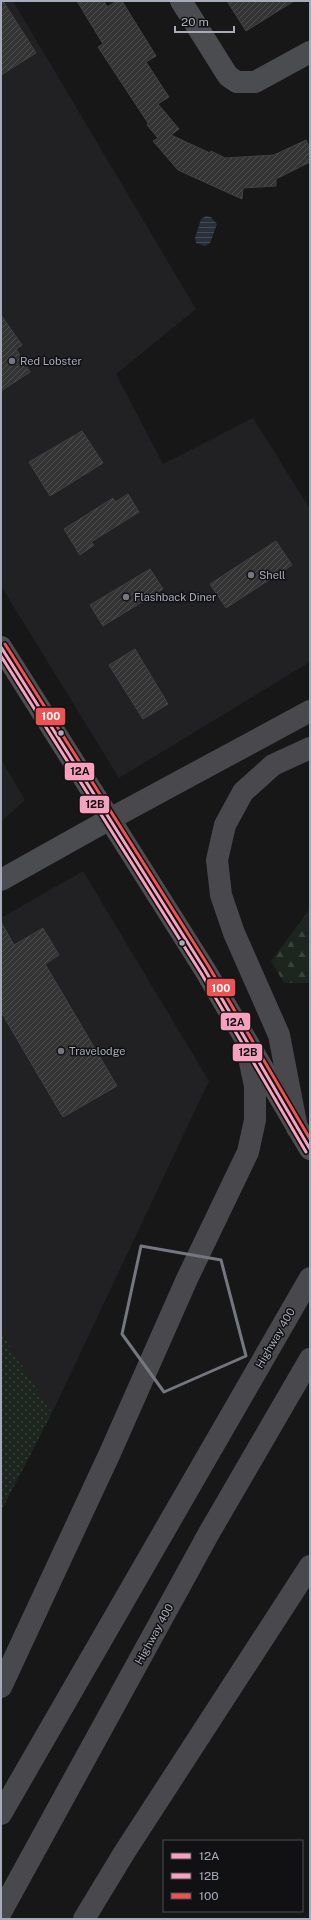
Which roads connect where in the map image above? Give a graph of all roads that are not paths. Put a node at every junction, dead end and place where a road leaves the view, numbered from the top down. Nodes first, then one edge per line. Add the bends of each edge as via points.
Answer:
1 (181, 1) edge
2 (310, 52) edge
3 (1, 647) edge
4 (310, 711) edge
5 (310, 748) edge
6 (110, 819) junction
7 (1, 880) edge
8 (245, 1040) junction
9 (297, 1128) junction
10 (310, 1149) edge
11 (310, 1278) edge
12 (310, 1358) edge
13 (310, 1566) edge
14 (1, 1687) edge
15 (1, 1814) edge
16 (1, 1912) edge
17 (84, 1919) edge

1 - 2 street via 228,76 237,82 255,82
3 - 6 main road
4 - 6 highway
5 - 9 highway via 273,765 243,792 224,825 217,860 221,895 234,933 279,1035
6 - 7 street
6 - 8 main road via 205,970
8 - 9 main road
8 - 14 highway via 255,1086 255,1120 248,1152
9 - 10 main road
11 - 15 highway, Highway 400
12 - 16 highway, Highway 400 via 209,1533
13 - 17 highway

